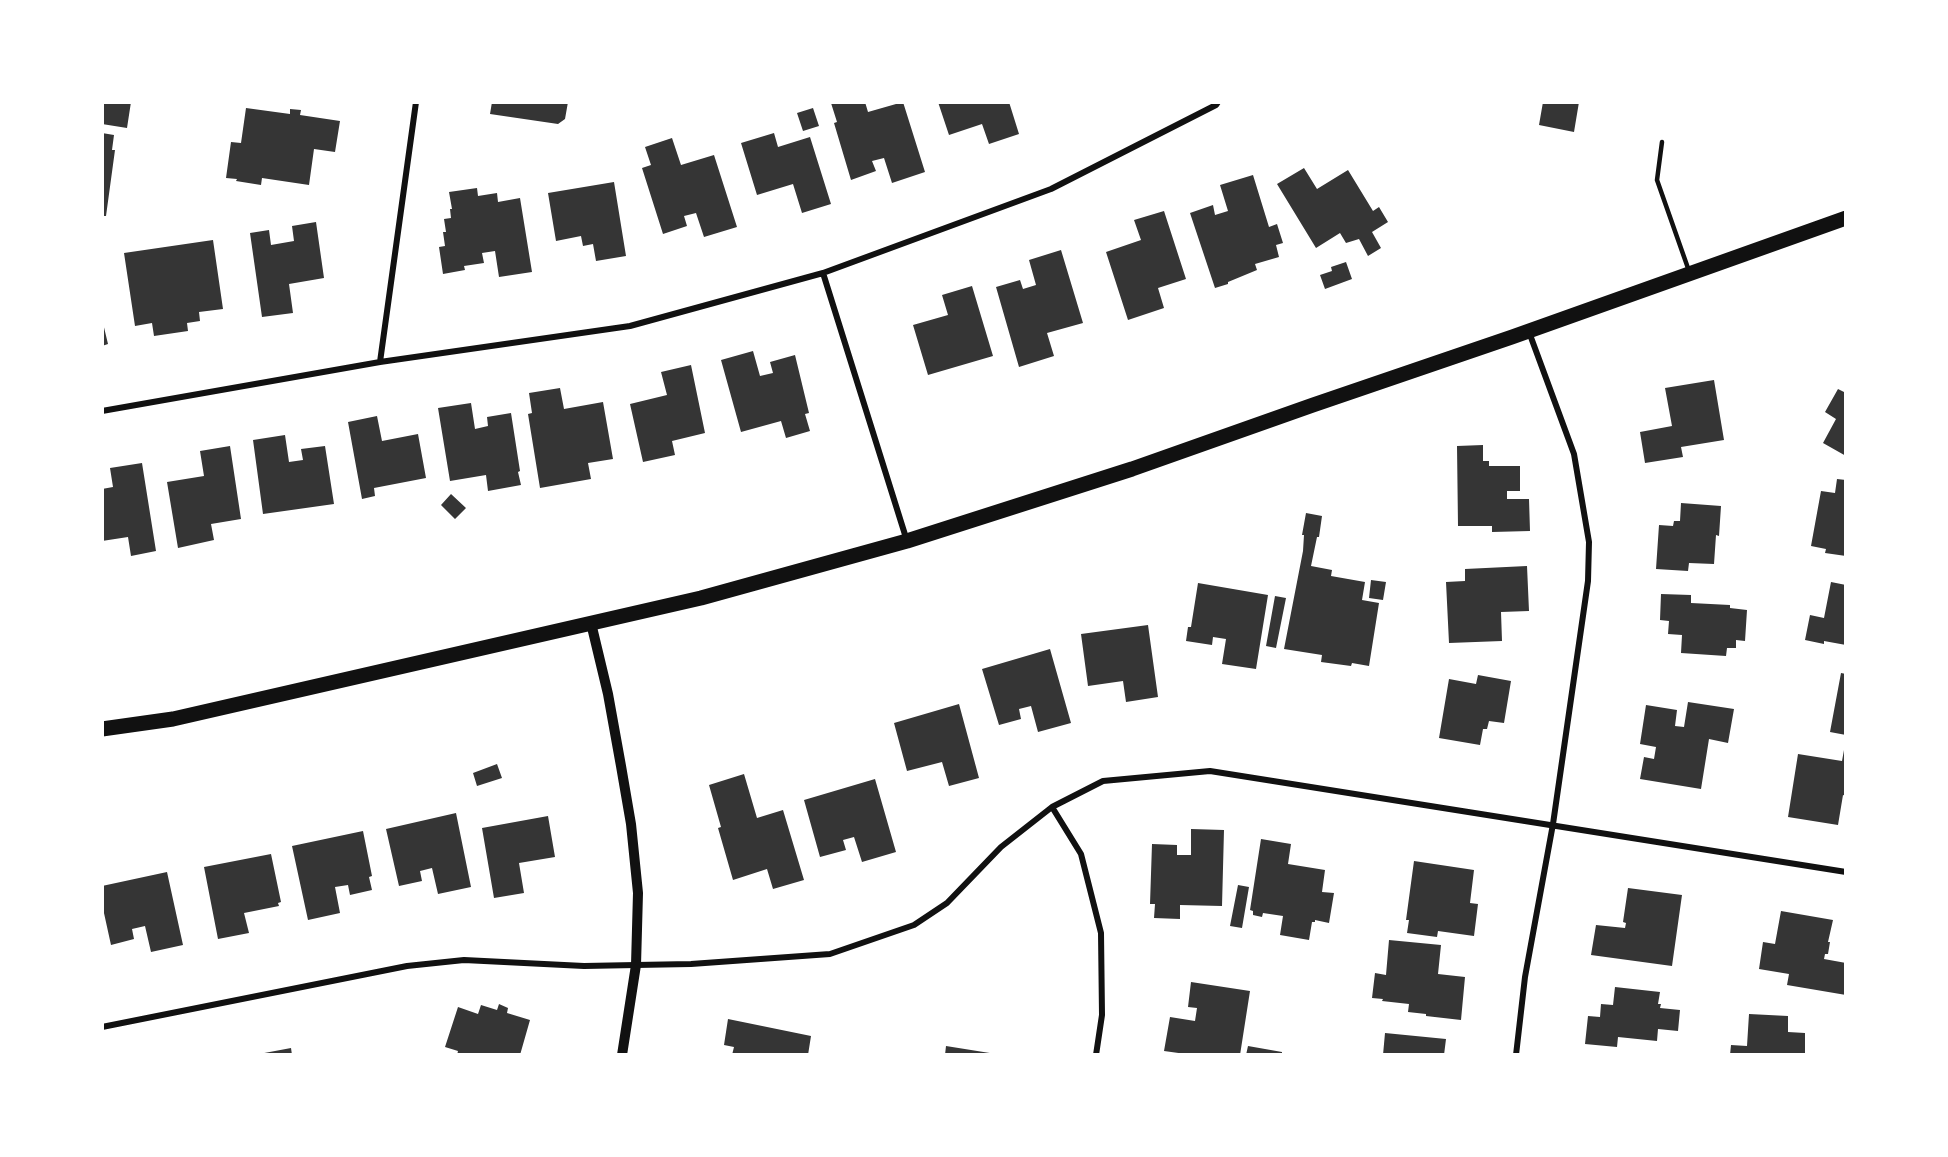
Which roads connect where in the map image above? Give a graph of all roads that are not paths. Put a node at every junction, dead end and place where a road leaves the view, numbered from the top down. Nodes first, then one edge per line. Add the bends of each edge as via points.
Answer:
1 (416, 102) edge
2 (1218, 102) edge
3 (1662, 142) dead end
4 (1846, 218) edge
5 (824, 273) junction
6 (1690, 273) junction
7 (1529, 331) junction
8 (380, 362) junction
9 (102, 411) edge
10 (907, 542) junction
11 (591, 623) junction
12 (102, 729) edge
13 (1052, 807) junction
14 (1552, 824) junction
15 (1846, 872) edge
16 (636, 966) junction
17 (102, 1027) edge
18 (622, 1055) edge
19 (1096, 1055) edge
20 (1516, 1055) edge

1 - 8 street
2 - 5 street via 1051,189
3 - 6 lane via 1657,180
4 - 6 main road
5 - 8 street via 630,326
5 - 10 street
6 - 7 main road
7 - 10 main road via 1132,470
7 - 14 street via 1574,454 1589,542 1588,581
8 - 9 street
10 - 11 main road via 701,598
11 - 12 main road via 173,719
11 - 16 street via 631,824 638,893
13 - 14 street via 1103,781 1210,771
13 - 16 street via 1000,847 947,903 914,925 830,954
13 - 19 street via 1081,854 1101,933 1102,1016
14 - 15 street
14 - 20 street via 1525,977
16 - 17 street via 464,960 407,966
16 - 18 street

